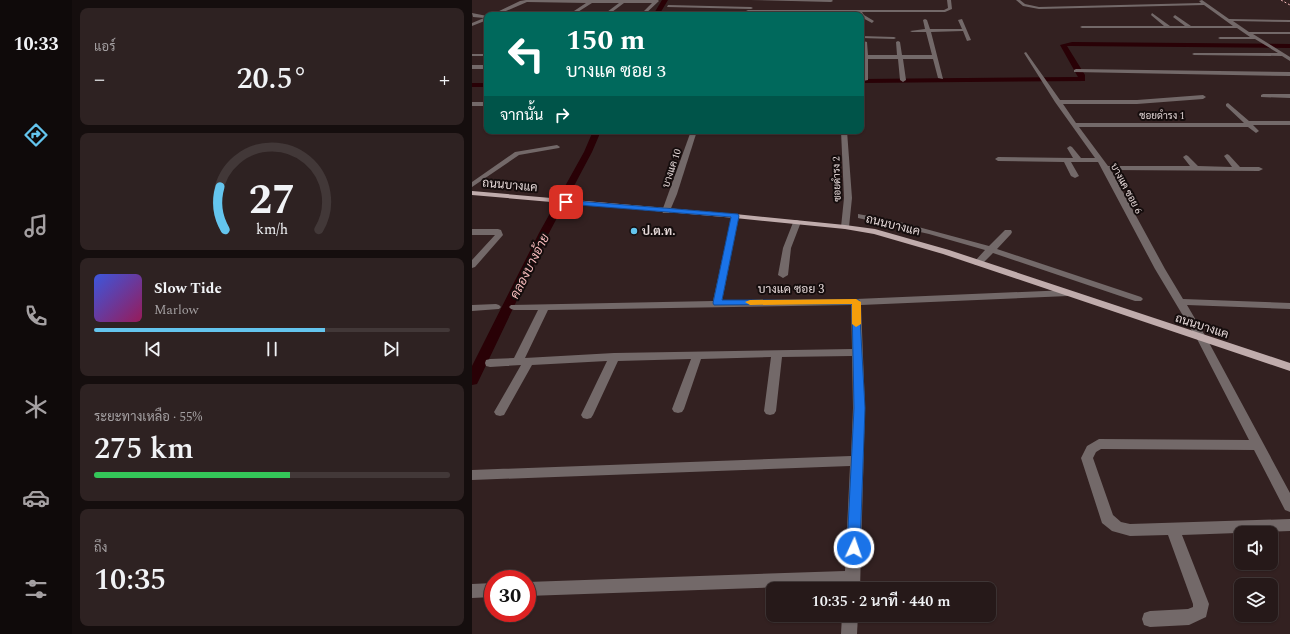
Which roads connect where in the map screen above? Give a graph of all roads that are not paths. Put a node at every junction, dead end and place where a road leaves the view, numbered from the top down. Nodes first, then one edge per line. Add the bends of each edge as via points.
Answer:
1 (752, 0) edge
2 (757, 0) edge
3 (831, 0) edge
4 (950, 0) edge
5 (1018, 0) edge
6 (1199, 0) edge
7 (592, 1) edge
8 (625, 1) edge
9 (657, 1) edge
10 (1205, 4) junction
11 (668, 6) dead end
12 (729, 7) junction
13 (673, 11) dead end
14 (748, 11) edge
15 (858, 11) joint
16 (501, 12) edge
17 (575, 12) edge
18 (610, 12) edge
19 (645, 12) edge
20 (696, 12) edge
21 (722, 12) edge
22 (472, 14) edge
23 (1152, 14) dead end
24 (1175, 16) dead end
25 (484, 17) edge
26 (864, 17) edge
27 (484, 19) edge
28 (925, 20) dead end
29 (960, 20) dead end
30 (1228, 20) junction
31 (1290, 21) edge
32 (872, 22) dead end
33 (1126, 23) dead end
34 (472, 25) edge
35 (1290, 25) edge
36 (1131, 27) junction
37 (1169, 27) junction
38 (1190, 27) junction
39 (1200, 27) junction
40 (1238, 27) junction
41 (1082, 28) dead end
42 (912, 30) dead end
43 (928, 30) junction
44 (964, 30) junction
45 (1287, 30) edge
46 (1206, 32) dead end
47 (1248, 33) junction
48 (1220, 38) dead end
49 (1256, 38) junction
50 (864, 40) edge
51 (969, 40) dead end
52 (1026, 53) dead end
53 (1194, 54) dead end
54 (1290, 54) edge
55 (472, 55) edge
56 (484, 55) edge
57 (1283, 55) junction
58 (864, 57) edge
59 (900, 57) junction
60 (935, 57) junction
61 (1290, 59) edge
62 (472, 67) edge
63 (484, 67) edge
64 (864, 68) edge
65 (1076, 71) dead end
66 (1290, 74) edge
67 (941, 78) dead end
68 (865, 80) dead end
69 (904, 80) dead end
70 (1263, 96) dead end
71 (1290, 96) edge
72 (1203, 97) dead end
73 (1058, 102) junction
74 (472, 104) edge
75 (484, 104) edge
76 (1228, 105) dead end
77 (1290, 123) edge
78 (1249, 124) junction
79 (1074, 125) junction
80 (1256, 131) dead end
81 (693, 134) edge
82 (844, 134) edge
83 (557, 147) dead end
84 (1070, 148) dead end
85 (1227, 156) dead end
86 (1186, 157) dead end
87 (998, 159) dead end
88 (1078, 159) junction
89 (1068, 160) junction
90 (1100, 160) junction
91 (1106, 168) junction
92 (1195, 168) junction
93 (1238, 169) junction
94 (1259, 169) dead end
95 (1075, 176) dead end
96 (472, 185) edge
97 (472, 194) edge
98 (666, 211) junction
99 (735, 216) junction
100 (861, 216) dead end
101 (797, 222) junction
102 (844, 227) junction
103 (472, 232) edge
104 (1008, 232) dead end
105 (990, 250) junction
106 (978, 263) junction
107 (473, 264) edge
108 (783, 275) dead end
109 (1068, 293) junction
110 (1138, 299) dead end
111 (856, 302) junction
112 (1180, 302) junction
113 (717, 303) junction
114 (1290, 306) edge
115 (496, 307) dead end
116 (514, 307) dead end
117 (544, 307) junction
118 (472, 308) edge
119 (1202, 339) junction
120 (857, 352) junction
121 (777, 353) junction
122 (696, 356) junction
123 (614, 357) junction
124 (524, 360) junction
125 (490, 363) dead end
126 (1290, 367) edge
127 (678, 409) dead end
128 (770, 411) dead end
129 (500, 412) dead end
130 (588, 415) dead end
131 (1257, 445) junction
132 (858, 461) junction
133 (472, 475) edge
134 (1290, 506) edge
135 (1290, 526) edge
136 (1173, 528) junction
137 (852, 582) edge
138 (766, 585) edge
139 (536, 589) edge
140 (484, 590) edge
141 (472, 591) edge
142 (1150, 620) dead end
143 (850, 622) edge
144 (849, 634) edge

1 - 2 street
2 - 3 street
2 - 14 street
4 - 15 street via 948,10 929,8
5 - 10 street via 1024,5 1040,8
6 - 10 street
7 - 8 street
7 - 16 street via 524,2
7 - 17 street
8 - 9 street
8 - 18 street
9 - 19 street
10 - 30 street
11 - 12 street
12 - 14 street
12 - 21 street
13 - 20 street
14 - 15 street
22 - 25 street
23 - 37 street
24 - 38 street
26 - 32 street
27 - 34 street
28 - 43 street
29 - 44 street
30 - 31 street
30 - 40 street
33 - 36 street
35 - 45 street
36 - 37 street
36 - 41 street
37 - 38 street
38 - 39 street
39 - 40 street
39 - 46 street
40 - 47 street
42 - 43 street
43 - 44 street
43 - 60 street
44 - 51 street
45 - 47 street
47 - 49 street
48 - 49 street
49 - 57 street
50 - 59 street via 896,40
52 - 73 street, บางแค ซอย 6
53 - 57 street
54 - 57 street
55 - 56 street
57 - 61 street
58 - 59 street
59 - 60 street
59 - 69 street
60 - 67 street
62 - 63 street
64 - 68 street
65 - 66 street
70 - 71 street
72 - 73 street via 1137,102
73 - 79 street, บางแค ซอย 6
74 - 75 street
76 - 78 street
77 - 78 street, ซอยดำรง 1
78 - 79 street, ซอยดำรง 1
78 - 80 street
79 - 90 street, บางแค ซอย 6
81 - 98 street, บางแค 10
82 - 102 street, ซอยดำรง 2 via 848,198
83 - 96 street via 517,153
84 - 88 street
85 - 93 street
86 - 92 street
87 - 89 street
88 - 89 street
88 - 90 street
89 - 95 street
90 - 91 street, บางแค ซอย 6
91 - 92 street
91 - 112 street, บางแค ซอย 6 via 1142,238
92 - 93 street
93 - 94 street
97 - 98 main road, ถนนบางแค
98 - 99 main road, ถนนบางแค
99 - 101 main road, ถนนบางแค
99 - 113 street
100 - 105 street via 912,226
101 - 102 main road, ถนนบางแค
101 - 108 street via 787,248
102 - 106 main road, ถนนบางแค via 903,239
103 - 107 street via 498,232 499,235
104 - 105 street
105 - 106 street
105 - 110 street
106 - 109 main road, ถนนบางแค
109 - 111 street, บางแค ซอย 3
109 - 119 main road, ถนนบางแค
111 - 113 street, บางแค ซอย 3
111 - 120 street
112 - 114 street
112 - 119 street, บางแค ซอย 6
113 - 117 street, บางแค ซอย 3
115 - 118 street
116 - 117 street, บางแค ซอย 3
117 - 124 street
119 - 126 main road, ถนนบางแค
119 - 131 street, บางแค ซอย 6
120 - 121 street
120 - 132 street
121 - 122 street
121 - 128 street
122 - 123 street
122 - 127 street
123 - 124 street
123 - 130 street
124 - 125 street
124 - 129 street
131 - 134 street, บางแค ซอย 6
131 - 136 street via 1099,444 1091,449 1087,458 1107,519 1117,527 1130,530
132 - 133 street
132 - 137 street
135 - 136 street
136 - 142 street via 1201,604 1200,612 1189,617
138 - 139 street
140 - 141 street
143 - 144 street

